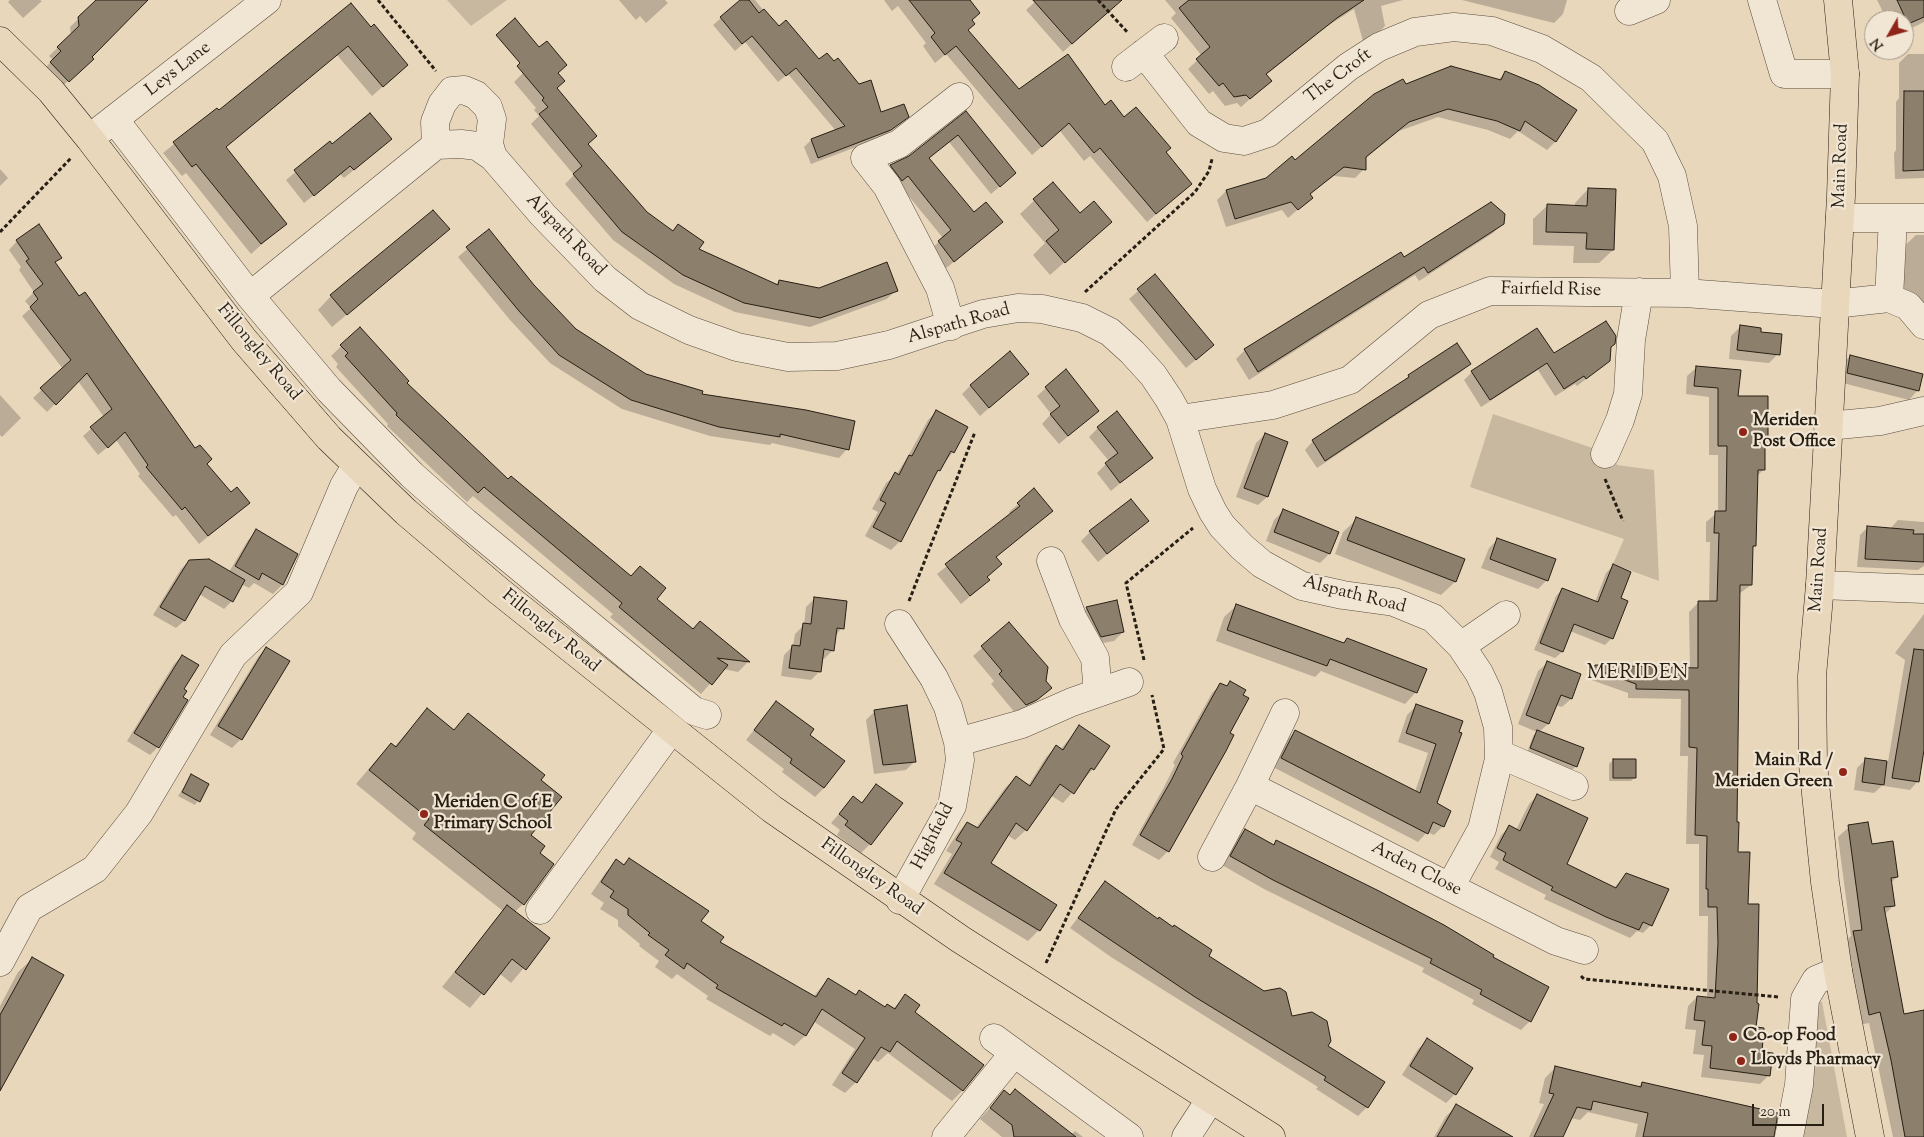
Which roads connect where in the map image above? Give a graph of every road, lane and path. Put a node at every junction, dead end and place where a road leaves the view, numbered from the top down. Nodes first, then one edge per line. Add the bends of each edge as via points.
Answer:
1 (267, 0) edge
2 (378, 0) edge
3 (1098, 0) edge
4 (1656, 0) edge
5 (1762, 0) edge
6 (1838, 0) edge
7 (1628, 11) dead end
8 (0, 41) edge
9 (1145, 53) joint
10 (1845, 74) junction
11 (452, 91) junction
12 (959, 97) dead end
13 (114, 119) junction
14 (1219, 135) junction
15 (90, 139) junction
16 (436, 145) junction
17 (493, 157) junction
18 (1840, 218) junction
19 (1893, 218) junction
20 (1924, 218) edge
21 (0, 232) edge
22 (1639, 292) junction
23 (1685, 294) junction
24 (250, 296) junction
25 (1889, 298) junction
26 (1834, 304) junction
27 (1062, 313) junction
28 (1924, 325) edge
29 (951, 326) junction
30 (1924, 411) edge
31 (1180, 419) junction
32 (1828, 426) junction
33 (975, 432) dead end
34 (1604, 454) joint
35 (356, 466) junction
36 (1218, 520) junction
37 (1623, 521) dead end
38 (1051, 561) dead end
39 (1820, 585) junction
40 (1924, 589) edge
41 (1506, 615) dead end
42 (900, 624) joint
43 (1461, 646) junction
44 (1142, 680) junction
45 (1098, 693) junction
46 (1285, 713) dead end
47 (708, 715) dead end
48 (671, 730) junction
49 (958, 742) junction
50 (1499, 754) junction
51 (1250, 786) junction
52 (1574, 786) dead end
53 (1212, 857) dead end
54 (1450, 887) junction
55 (900, 900) junction
56 (540, 910) dead end
57 (1581, 961) joint
58 (0, 962) edge
59 (1838, 971) junction
60 (1036, 987) junction
61 (1805, 999) junction
62 (1210, 1100) junction
63 (946, 1137) edge
64 (1129, 1137) edge
65 (1186, 1137) edge
66 (1271, 1137) edge
67 (1789, 1137) edge
68 (1870, 1137) edge

1 - 13 street, Leys Lane
2 - 11 path
3 - 9 path
4 - 7 street
5 - 10 street via 1784,74
6 - 10 main road, Main Road
8 - 15 main road, Fillongley Road via 51,92
9 - 14 street, The Croft via 1199,123
10 - 18 main road, Main Road
11 - 16 street via 442,104 435,122
11 - 17 street via 464,90 476,95 488,107 492,119 489,144
12 - 29 street via 898,144 865,158 887,186 940,288
13 - 15 street, Leys Lane
13 - 24 street, Fillongley Road
14 - 23 street, The Croft via 1244,141 1268,133 1348,67 1379,47 1415,32 1454,27 1492,31 1542,49 1592,78 1655,141 1672,176 1683,226
14 - 27 path via 1209,171 1195,192
15 - 21 path
15 - 35 main road, Fillongley Road via 244,340
16 - 17 street, Alspath Road via 477,146
16 - 24 street
17 - 29 street, Alspath Road via 605,279 640,306 690,330 737,347 788,357 838,356
18 - 19 street
18 - 26 main road, Main Road
19 - 20 street
19 - 25 street
22 - 23 street, Fairfield Rise
22 - 31 street, Fairfield Rise via 1490,291 1429,315 1350,380 1274,404
22 - 34 street via 1631,340 1628,394
23 - 26 street, Fairfield Rise
24 - 47 street, Fillongley Road via 328,390 412,475 694,711
25 - 26 street, Fairfield Rise
25 - 28 street via 1908,306
26 - 32 main road, Main Road
27 - 29 street, Alspath Road via 1042,308 1018,308 984,314
27 - 31 street, Alspath Road via 1082,318 1110,332 1152,375
30 - 32 street via 1880,421
31 - 36 street, Alspath Road via 1202,489
32 - 39 main road, Main Road
33 - 42 path
34 - 37 path via 1603,474
35 - 48 main road, Fillongley Road via 499,592
35 - 58 street via 344,486 299,592 233,655 139,814 95,870 29,908
36 - 43 street, Alspath Road via 1262,564 1302,586 1394,602 1433,618
36 - 44 path via 1193,528 1126,583
38 - 45 street via 1073,619 1095,658
39 - 40 street
39 - 59 main road, Main Road via 1812,676 1813,764
41 - 43 street
42 - 49 street, Highfield via 934,678 948,707
43 - 50 street, Alspath Road via 1488,692 1498,727
44 - 45 street
44 - 60 path via 1164,748 1116,809
45 - 49 street via 1022,724
46 - 51 street
48 - 55 main road, Fillongley Road via 772,809
48 - 56 street
49 - 55 street, Highfield via 960,760 952,806
50 - 52 street
50 - 54 street, Alspath Road via 1482,829
51 - 53 street
51 - 54 street, Arden Close
54 - 57 street, Arden Close via 1556,941
55 - 60 main road, Fillongley Road
57 - 61 path via 1584,979
59 - 61 street via 1816,980
59 - 68 main road, Main Road
60 - 62 main road, Fillongley Road
61 - 67 street via 1798,1085
62 - 65 street
62 - 66 main road, Fillongley Road
63 - 64 street via 1004,1046

